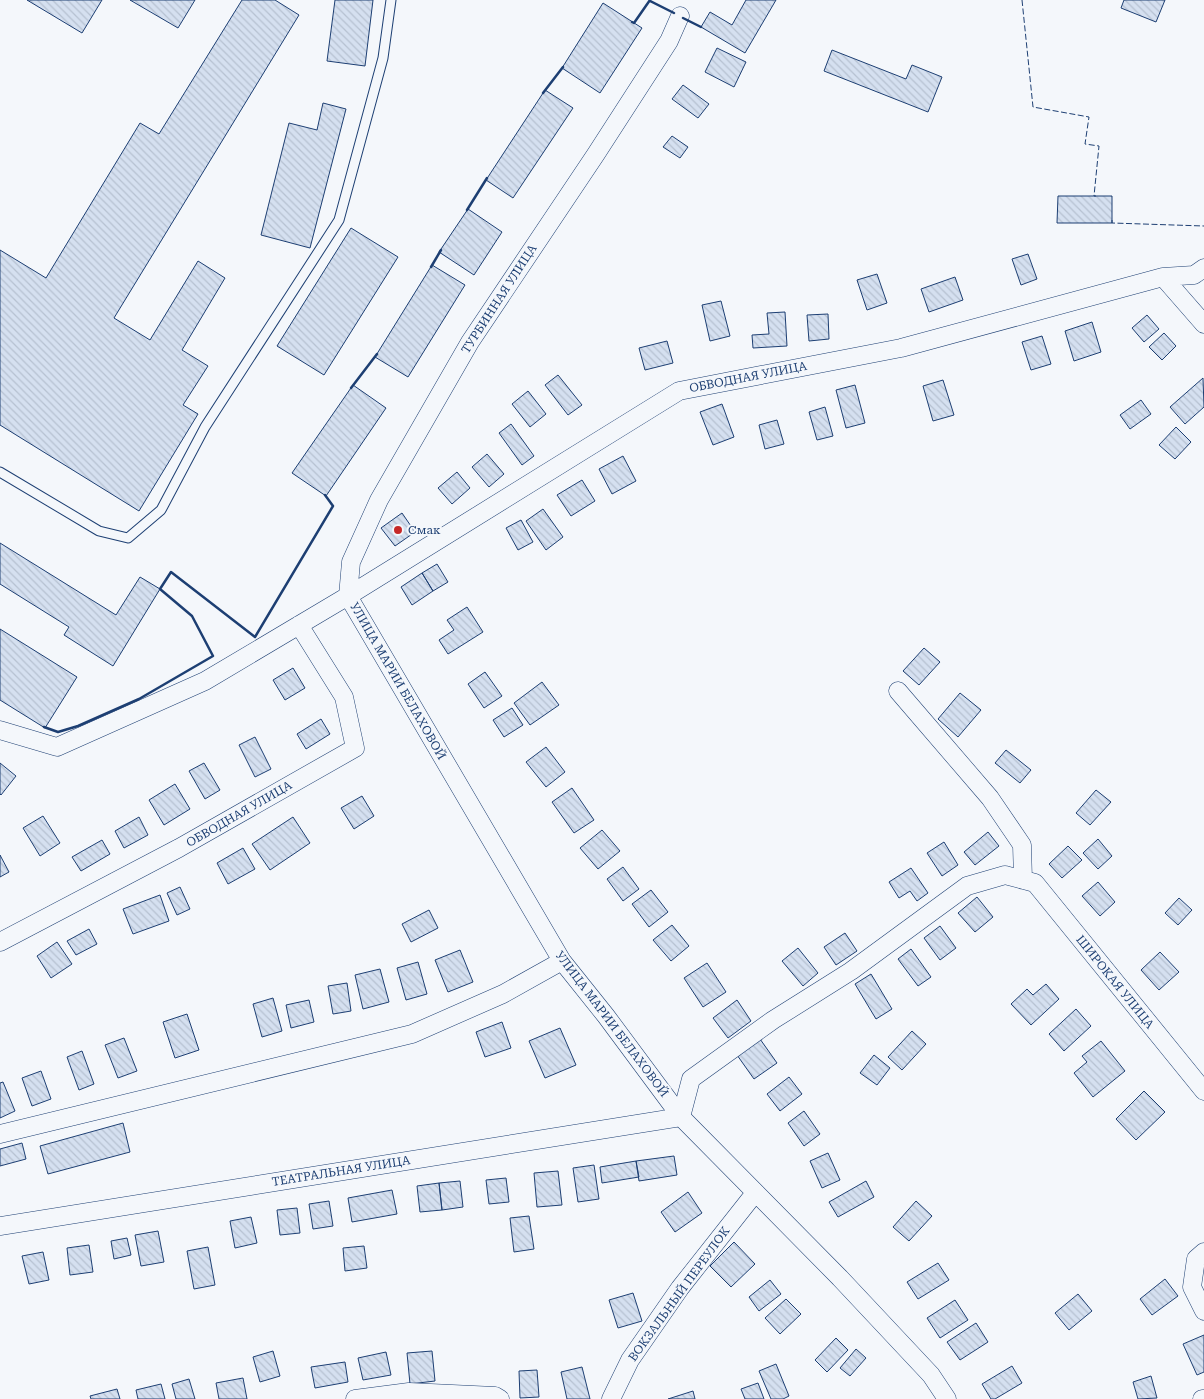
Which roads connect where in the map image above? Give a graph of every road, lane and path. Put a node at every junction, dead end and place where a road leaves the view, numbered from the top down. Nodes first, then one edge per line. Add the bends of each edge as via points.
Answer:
1 (391, 0) edge
2 (680, 16) dead end
3 (1204, 268) edge
4 (1162, 277) junction
5 (1204, 324) edge
6 (0, 472) edge
7 (348, 596) junction
8 (299, 625) junction
9 (898, 691) dead end
10 (0, 730) edge
11 (1022, 880) junction
12 (0, 942) edge
13 (562, 962) junction
14 (1204, 1091) edge
15 (681, 1117) junction
16 (0, 1134) edge
17 (755, 1193) junction
18 (0, 1226) edge
19 (1204, 1252) edge
20 (1204, 1311) edge
21 (355, 1399) edge
22 (500, 1399) edge
23 (610, 1399) edge
24 (947, 1399) edge

1 - 6 lane via 383,58 339,220 205,427 161,510 128,538 99,531
2 - 7 street, ТУРБИННАЯ УЛИЦА via 669,41 470,342 379,500 350,562
3 - 4 street, ОБВОДНАЯ УЛИЦА via 1194,275
4 - 5 street
4 - 7 street, ОБВОДНАЯ УЛИЦА via 901,348 679,391
7 - 8 street, ОБВОДНАЯ УЛИЦА
7 - 13 street, УЛИЦА МАРИИ БЕЛАХОВОЙ
8 - 10 street, ОБВОДНАЯ УЛИЦА via 205,681 57,747
8 - 12 street, ОБВОДНАЯ УЛИЦА via 344,697 355,748 179,848
9 - 11 street via 990,798 1022,845
11 - 14 street, ШИРОКАЯ УЛИЦА via 1035,883
11 - 15 street via 1005,875 967,886 851,971 773,1020 691,1079
13 - 15 street, УЛИЦА МАРИИ БЕЛАХОВОЙ
13 - 16 street via 503,994 412,1034
15 - 17 street, УЛИЦА МАРИИ БЕЛАХОВОЙ
15 - 18 street, ТЕАТРАЛЬНАЯ УЛИЦА
17 - 23 street, ВОКЗАЛЬНЫЙ ПЕРЕУЛОК via 680,1288 630,1360
17 - 24 street, УЛИЦА МАРИИ БЕЛАХОВОЙ via 931,1375
19 - 20 street via 1196,1259 1192,1287
21 - 22 street via 409,1392 494,1396

